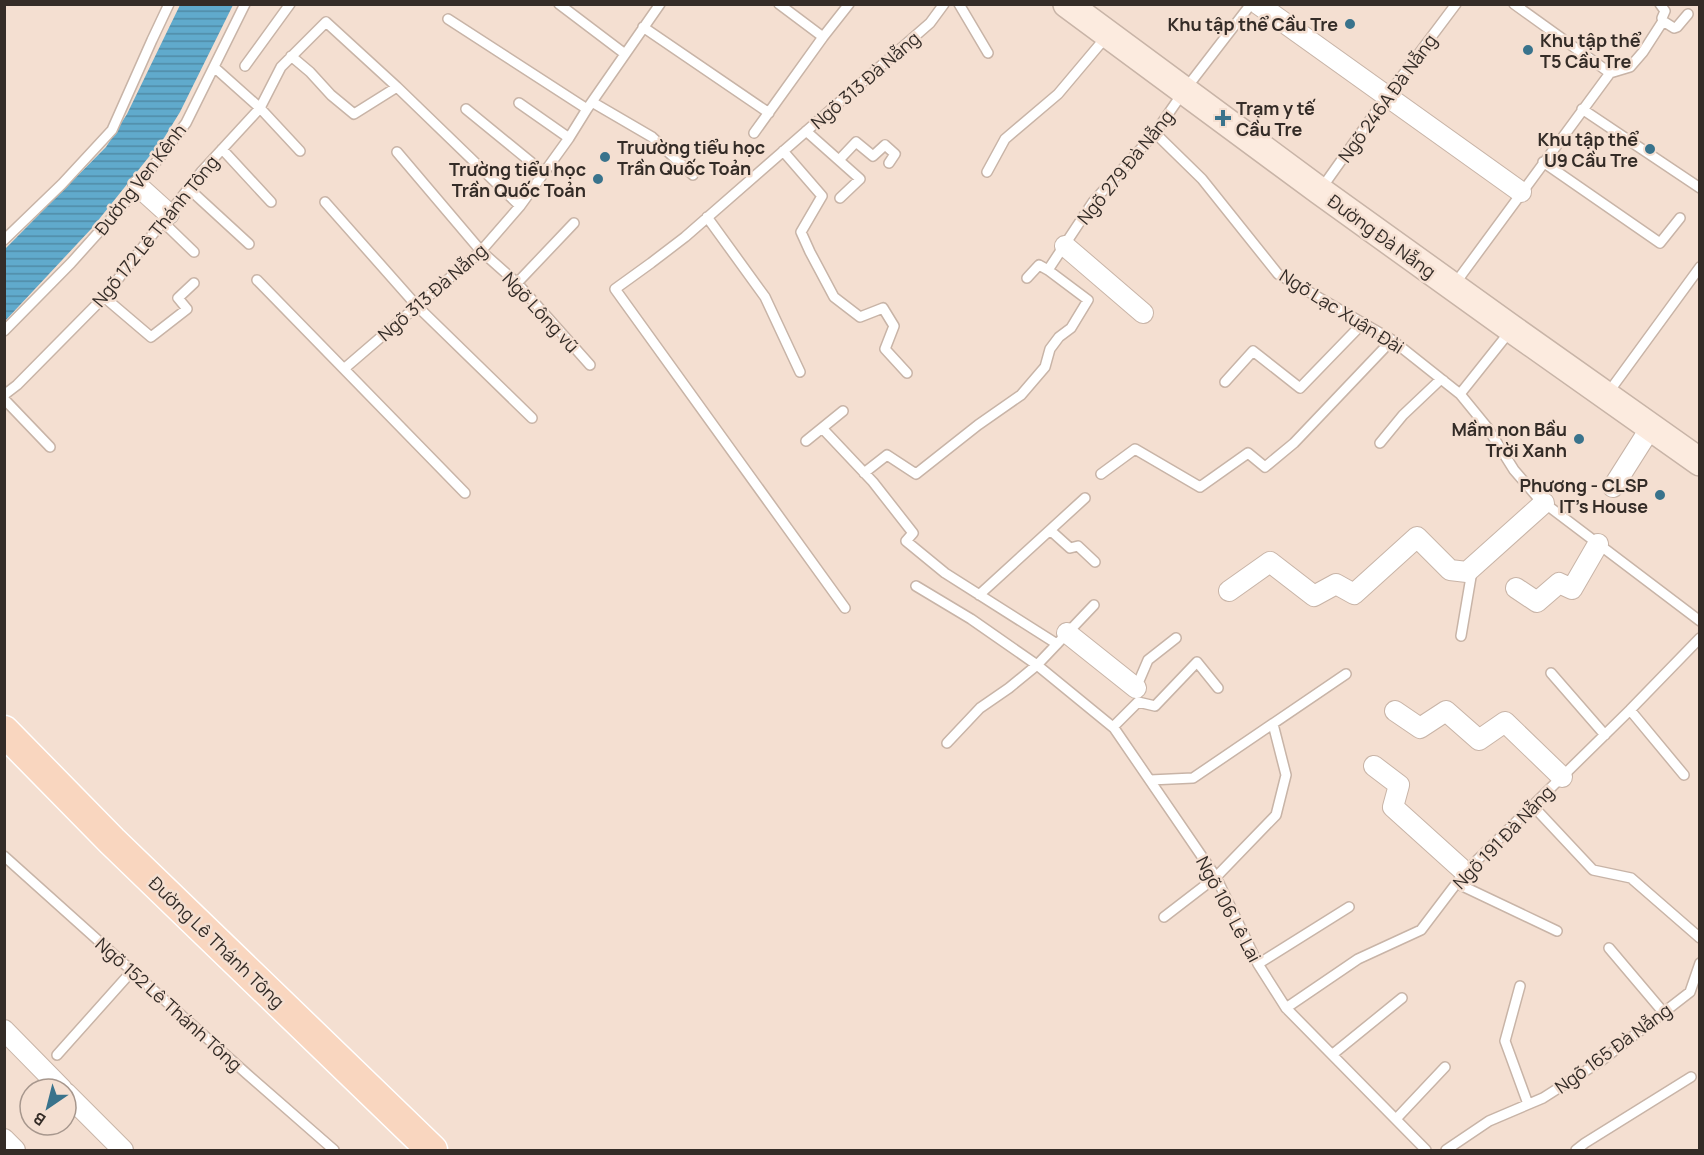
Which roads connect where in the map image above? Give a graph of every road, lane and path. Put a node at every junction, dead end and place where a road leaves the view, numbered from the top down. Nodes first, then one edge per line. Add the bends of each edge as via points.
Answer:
1 (169, 4) edge
2 (245, 4) edge
3 (290, 4) edge
4 (559, 4) edge
5 (660, 4) edge
6 (779, 4) edge
7 (849, 4) edge
8 (944, 4) edge
9 (959, 4) edge
10 (1067, 4) edge
11 (1251, 4) edge
12 (1258, 4) edge
13 (1455, 4) edge
14 (1514, 4) edge
15 (1660, 4) edge
16 (1688, 14) dead end
17 (448, 19) dead end
18 (1663, 21) junction
19 (644, 27) junction
20 (1108, 35) junction
21 (823, 37) junction
22 (988, 53) dead end
23 (625, 54) junction
24 (291, 56) junction
25 (245, 66) dead end
26 (214, 67) junction
27 (1610, 73) junction
28 (397, 87) junction
29 (1184, 92) junction
30 (1387, 96) junction
31 (519, 103) dead end
32 (590, 106) junction
33 (260, 108) junction
34 (466, 109) dead end
35 (1582, 109) junction
36 (769, 113) junction
37 (807, 131) junction
38 (754, 133) dead end
39 (1155, 133) junction
40 (569, 138) junction
41 (222, 149) junction
42 (300, 151) dead end
43 (783, 151) junction
44 (398, 152) dead end
45 (839, 160) junction
46 (1544, 162) junction
47 (889, 163) dead end
48 (543, 172) junction
49 (987, 172) dead end
50 (693, 175) dead end
51 (138, 186) junction
52 (188, 188) junction
53 (1700, 188) edge
54 (1320, 191) junction
55 (1521, 192) junction
56 (840, 198) dead end
57 (271, 202) dead end
58 (325, 202) dead end
59 (520, 206) junction
60 (707, 217) junction
61 (166, 218) junction
62 (1680, 218) dead end
63 (574, 223) dead end
64 (4, 240) edge
65 (249, 244) dead end
66 (1065, 246) junction
67 (481, 251) junction
68 (194, 252) dead end
69 (1700, 267) edge
70 (1048, 270) junction
71 (1027, 278) dead end
72 (257, 280) dead end
73 (194, 283) dead end
74 (517, 284) junction
75 (1452, 286) junction
76 (104, 297) junction
77 (417, 306) junction
78 (1143, 313) dead end
79 (1363, 323) junction
80 (1512, 329) junction
81 (4, 331) edge
82 (1392, 340) junction
83 (590, 364) dead end
84 (345, 368) junction
85 (800, 372) dead end
86 (907, 374) dead end
87 (1441, 379) junction
88 (1225, 382) dead end
89 (1460, 394) junction
90 (1606, 395) junction
91 (4, 397) edge
92 (843, 411) dead end
93 (532, 418) dead end
94 (1651, 427) junction
95 (822, 428) junction
96 (806, 441) dead end
97 (1380, 444) dead end
98 (50, 447) dead end
99 (1700, 462) edge
100 (864, 473) junction
101 (1101, 474) dead end
102 (1613, 487) dead end
103 (465, 493) dead end
104 (1084, 498) dead end
105 (1544, 503) junction
106 (1050, 530) junction
107 (1598, 544) junction
108 (1095, 562) dead end
109 (1473, 566) junction
110 (916, 586) dead end
111 (1516, 588) dead end
112 (1229, 591) dead end
113 (979, 595) junction
114 (1094, 604) dead end
115 (845, 608) dead end
116 (1700, 621) edge
117 (1461, 636) dead end
118 (1176, 638) dead end
119 (1700, 638) edge
120 (1062, 639) junction
121 (1037, 665) junction
122 (1551, 672) dead end
123 (1346, 674) dead end
124 (1218, 688) dead end
125 (1137, 695) junction
126 (1630, 710) junction
127 (1395, 711) dead end
128 (1273, 723) junction
129 (1113, 727) junction
130 (4, 730) edge
131 (1605, 735) junction
132 (947, 743) dead end
133 (1374, 766) dead end
134 (1684, 775) dead end
135 (1562, 777) junction
136 (1150, 780) junction
137 (1533, 806) junction
138 (4, 856) edge
139 (1216, 877) junction
140 (1461, 877) junction
141 (1349, 907) dead end
142 (1164, 917) dead end
143 (1557, 931) dead end
144 (1700, 938) edge
145 (1610, 948) dead end
146 (1700, 963) edge
147 (1258, 964) junction
148 (132, 971) junction
149 (1520, 986) dead end
150 (1402, 998) dead end
151 (1286, 1008) junction
152 (1664, 1012) junction
153 (4, 1030) edge
154 (1333, 1054) junction
155 (57, 1055) dead end
156 (1445, 1067) dead end
157 (50, 1077) edge
158 (1691, 1077) dead end
159 (1528, 1104) junction
160 (78, 1105) edge
161 (1396, 1119) junction
162 (4, 1139) edge
163 (15, 1150) edge
164 (123, 1150) edge
165 (334, 1150) edge
166 (432, 1150) edge
167 (1426, 1150) edge
168 (1446, 1150) edge
169 (1576, 1150) edge

1 - 64 lane via 112,130
2 - 26 lane, Đường Ven Kênh
3 - 25 lane
4 - 23 lane
5 - 19 lane, Ngõ 313 Đà Nẵng
6 - 21 lane
7 - 21 lane
8 - 37 lane, Ngõ 313 Đà Nẵng via 930,23
9 - 22 lane
10 - 20 main road, Đường Đà Nẵng
11 - 29 lane, Ngõ 279 Đà Nẵng
12 - 30 street
13 - 30 lane, Ngõ 246A Đà Nẵng
14 - 27 lane
15 - 18 lane via 1665,11
16 - 18 lane via 1674,28
17 - 32 lane
18 - 27 lane via 1630,67
19 - 23 lane, Ngõ 313 Đà Nẵng
19 - 36 lane
20 - 29 main road, Đường Đà Nẵng
20 - 49 lane via 1058,94 1005,139
21 - 36 lane
23 - 32 lane, Ngõ 313 Đà Nẵng
24 - 28 lane via 354,114
24 - 28 lane, Ngõ 172 Lê Thánh Tông via 326,22
24 - 33 lane, Ngõ 172 Lê Thánh Tông
26 - 33 lane
26 - 51 lane, Đường Ven Kênh via 186,123
27 - 35 lane
28 - 59 lane
29 - 39 lane, Ngõ 279 Đà Nẵng
29 - 54 main road, Đường Đà Nẵng
30 - 54 lane, Ngõ 246A Đà Nẵng
30 - 55 street
31 - 40 lane
32 - 40 lane, Ngõ 313 Đà Nẵng
32 - 50 lane via 652,137
33 - 41 lane, Ngõ 172 Lê Thánh Tông
33 - 42 lane
34 - 48 lane
35 - 46 lane
35 - 53 lane
36 - 38 lane
37 - 43 lane, Ngõ 313 Đà Nẵng
37 - 45 lane
39 - 66 lane, Ngõ 279 Đà Nẵng via 1094,202
39 - 79 lane, Ngõ Lạc Xuân Đài via 1202,179 1278,274
40 - 48 lane, Ngõ 313 Đà Nẵng
41 - 52 lane, Ngõ 172 Lê Thánh Tông
41 - 57 lane
43 - 60 lane, Ngõ 313 Đà Nẵng
43 - 86 lane via 822,196 801,232 834,297 860,317 883,308 894,326 885,348
44 - 67 lane, Ngõ Lông vũ
45 - 47 lane via 856,142 873,156 885,144 894,154
45 - 56 lane via 860,179
46 - 55 lane
46 - 62 lane via 1660,243
48 - 59 lane, Ngõ 313 Đà Nẵng
51 - 61 street
51 - 81 lane, Đường Ven Kênh via 71,263
52 - 61 lane, Ngõ 172 Lê Thánh Tông
52 - 65 lane
54 - 75 main road, Đường Đà Nẵng
55 - 75 lane
58 - 77 lane
59 - 67 lane, Ngõ 313 Đà Nẵng
60 - 85 lane via 765,297
60 - 115 lane, Ngõ 313 Đà Nẵng via 615,289
61 - 68 lane
61 - 76 lane, Ngõ 172 Lê Thánh Tông
63 - 74 lane
66 - 70 lane, Ngõ 279 Đà Nẵng
66 - 78 street
67 - 74 lane, Ngõ Lông vũ
67 - 77 lane, Ngõ 313 Đà Nẵng
69 - 90 lane
70 - 71 lane via 1040,265
70 - 100 lane via 1088,300 1071,328 1050,349 1045,367 1021,395 916,474 887,455
72 - 84 lane
73 - 76 lane via 178,298 187,309 151,337
74 - 83 lane, Ngõ Lông vũ
75 - 80 main road, Đường Đà Nẵng
76 - 91 lane, Ngõ 172 Lê Thánh Tông
77 - 84 lane, Ngõ 313 Đà Nẵng
77 - 93 lane
79 - 82 lane, Ngõ Lạc Xuân Đài
79 - 88 lane via 1300,388 1253,351
80 - 89 lane
80 - 90 main road, Đường Đà Nẵng
82 - 87 lane, Ngõ Lạc Xuân Đài
82 - 101 lane via 1294,443 1265,467 1248,453 1200,487 1135,449
84 - 103 lane
87 - 89 lane, Ngõ Lạc Xuân Đài
87 - 97 lane
89 - 105 lane, Ngõ Lạc Xuân Đài via 1514,470
90 - 94 main road, Đường Đà Nẵng
91 - 98 lane
92 - 95 lane
94 - 99 main road, Đường Đà Nẵng
94 - 102 street
95 - 96 lane
95 - 100 lane
100 - 113 lane via 913,533 906,541
104 - 106 lane
105 - 107 lane, Ngõ Lạc Xuân Đài
105 - 109 street
106 - 108 lane via 1070,548 1078,546
106 - 113 lane
107 - 111 street via 1572,589 1559,583 1538,602
107 - 116 lane, Ngõ Lạc Xuân Đài
109 - 112 street via 1467,572 1450,570 1417,537 1354,594 1336,584 1314,596 1270,562
109 - 117 lane
110 - 121 lane, Ngõ 106 Lê Lai
113 - 120 lane
114 - 120 lane
118 - 125 lane via 1148,660
119 - 126 lane, Ngõ 191 Đà Nẵng
120 - 121 lane
120 - 125 street
121 - 129 lane, Ngõ 106 Lê Lai
121 - 132 lane via 980,708
122 - 131 lane
123 - 128 lane
124 - 125 lane via 1197,662 1155,706
125 - 129 lane
126 - 131 lane, Ngõ 191 Đà Nẵng
126 - 134 lane
127 - 135 street via 1420,728 1446,711 1479,740 1505,722
128 - 136 lane via 1193,778
128 - 139 lane via 1286,775 1276,815
129 - 136 lane, Ngõ 106 Lê Lai
130 - 166 main road, Đường Lê Thánh Tông via 112,841
131 - 135 lane, Ngõ 191 Đà Nẵng
133 - 140 street via 1399,785 1393,807
135 - 137 lane, Ngõ 191 Đà Nẵng
136 - 139 lane, Ngõ 106 Lê Lai
137 - 140 lane, Ngõ 191 Đà Nẵng
137 - 144 lane via 1593,870 1631,878
138 - 148 lane, Ngõ 152 Lê Thánh Tông
139 - 142 lane
139 - 147 lane, Ngõ 106 Lê Lai
140 - 143 lane
140 - 151 lane, Ngõ 191 Đà Nẵng via 1421,930 1358,959
141 - 147 lane
145 - 152 lane
146 - 152 lane, Ngõ 165 Đà Nẵng via 1690,992
147 - 151 lane, Ngõ 106 Lê Lai
148 - 155 lane
148 - 165 lane, Ngõ 152 Lê Thánh Tông
149 - 159 lane via 1505,1041
150 - 154 lane
151 - 154 lane, Ngõ 106 Lê Lai
152 - 159 lane, Ngõ 165 Đà Nẵng via 1601,1061
153 - 157 street
154 - 161 lane, Ngõ 106 Lê Lai
156 - 161 lane
158 - 169 lane
159 - 168 lane, Ngõ 165 Đà Nẵng via 1489,1121
160 - 164 street
161 - 167 lane, Ngõ 106 Lê Lai
162 - 163 street

